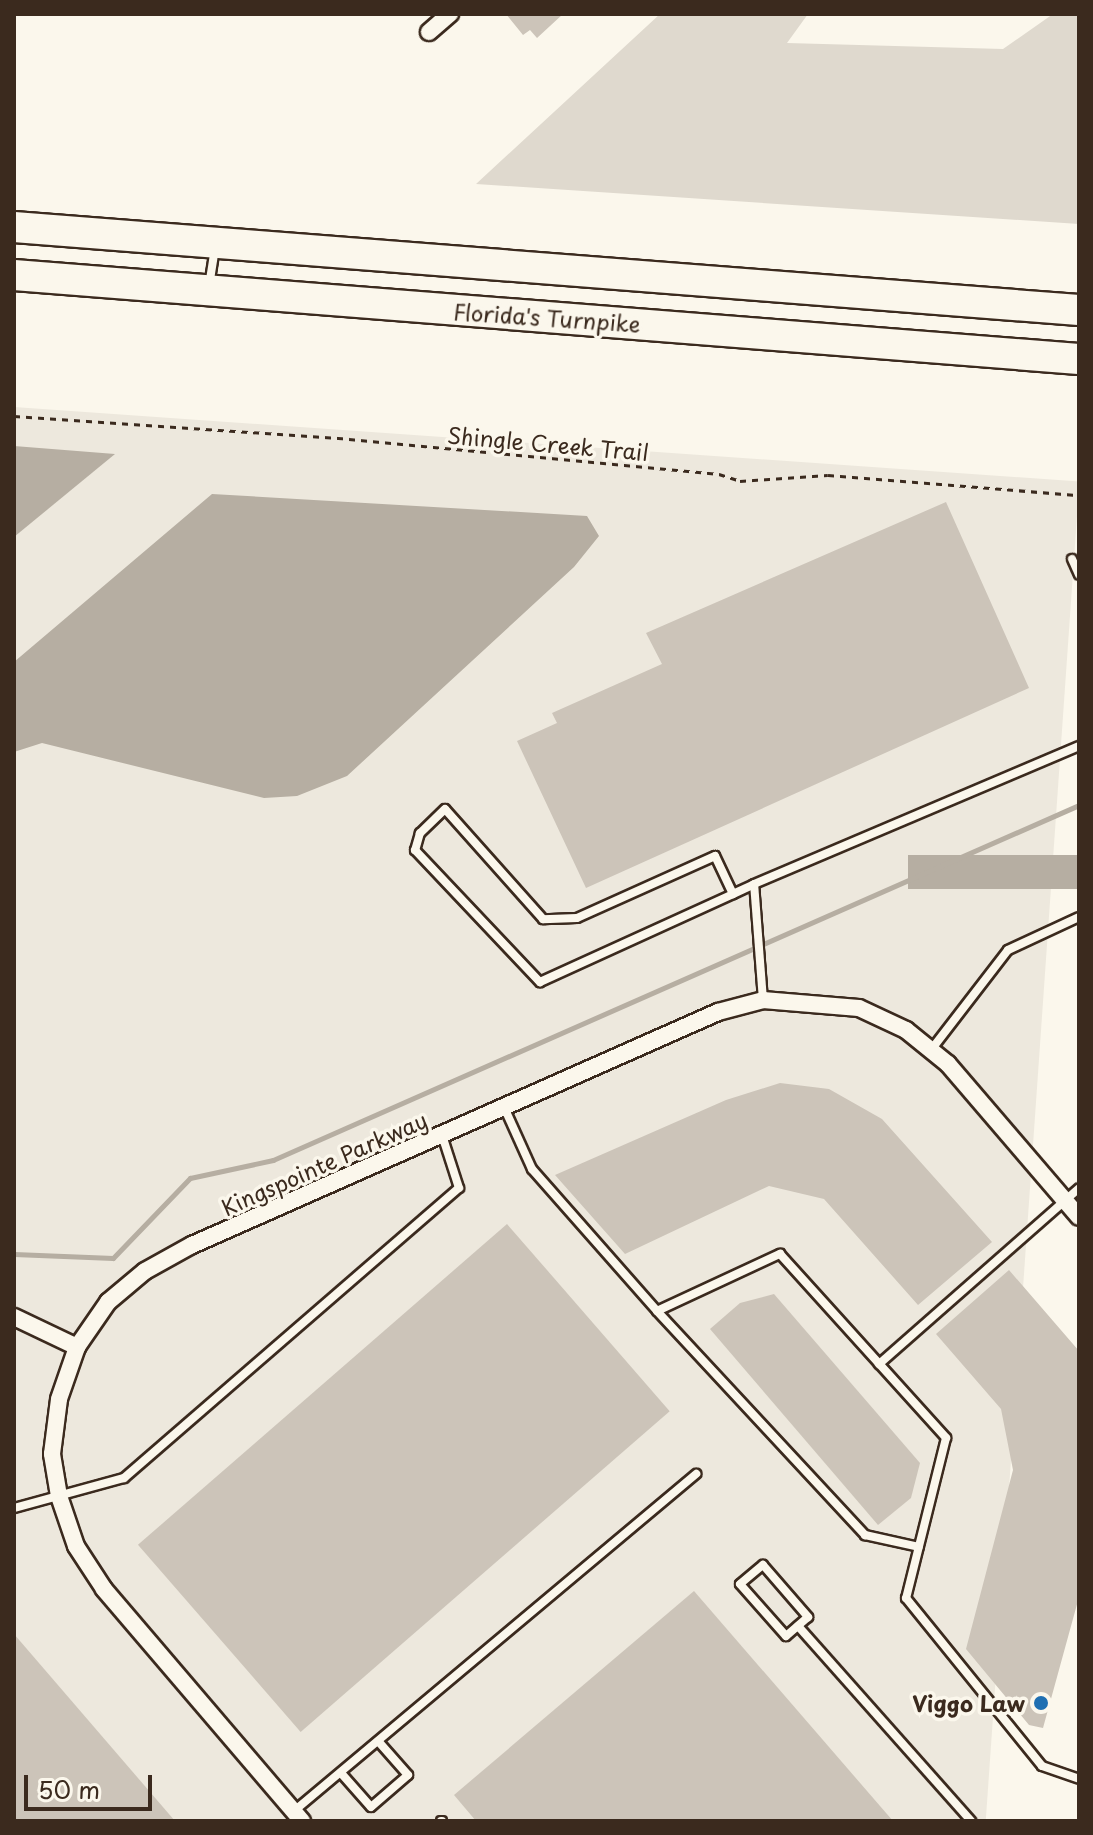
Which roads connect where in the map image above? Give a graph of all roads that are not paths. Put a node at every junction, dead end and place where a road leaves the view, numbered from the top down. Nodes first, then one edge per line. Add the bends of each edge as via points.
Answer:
1 (450, 14) edge
2 (429, 32) dead end
3 (14, 227) edge
4 (216, 243) junction
5 (14, 275) edge
6 (208, 291) junction
7 (1079, 310) edge
8 (1079, 359) edge
9 (1072, 559) dead end
10 (1079, 575) edge
11 (1079, 746) edge
12 (754, 884) junction
13 (733, 894) junction
14 (1079, 917) edge
15 (763, 1000) junction
16 (931, 1050) junction
17 (504, 1107) junction
18 (442, 1135) junction
19 (1079, 1188) edge
20 (1065, 1201) junction
21 (1079, 1217) edge
22 (657, 1311) junction
23 (14, 1317) edge
24 (77, 1347) junction
25 (879, 1364) junction
26 (696, 1474) dead end
27 (59, 1496) junction
28 (14, 1508) edge
29 (919, 1547) junction
30 (798, 1626) junction
31 (378, 1741) junction
32 (341, 1773) junction
33 (1079, 1779) edge
34 (298, 1816) edge
35 (971, 1821) edge

1 - 2 street
3 - 4 highway
4 - 6 lane
4 - 7 highway
5 - 6 highway, Florida's Turnpike
6 - 8 highway, Florida's Turnpike
9 - 10 lane
11 - 12 lane
12 - 13 lane
12 - 15 lane
13 - 13 lane via 540,982 415,850 420,833 445,809 543,919 577,918 715,856
14 - 16 lane via 1008,950
15 - 16 street, Kingspointe Parkway via 859,1008 906,1030
15 - 17 street, Kingspointe Parkway via 718,1012
16 - 20 street, Kingspointe Parkway
17 - 18 street, Kingspointe Parkway
17 - 22 lane via 532,1169
18 - 24 street, Kingspointe Parkway via 145,1271 108,1302
18 - 27 lane via 459,1188 124,1478
19 - 20 lane
20 - 21 street, Kingspointe Parkway
20 - 25 lane
22 - 25 lane via 780,1254
22 - 29 lane via 865,1535
23 - 24 street
24 - 27 street, Kingspointe Parkway via 55,1427 52,1454
25 - 29 lane via 946,1438
26 - 31 lane
27 - 28 lane
27 - 34 street, Kingspointe Parkway via 76,1546 104,1589
29 - 33 lane via 906,1598 1042,1766
30 - 30 lane via 808,1617 763,1565 740,1584 786,1636
30 - 35 lane
31 - 32 lane
31 - 32 lane via 408,1775 371,1807
32 - 34 lane

